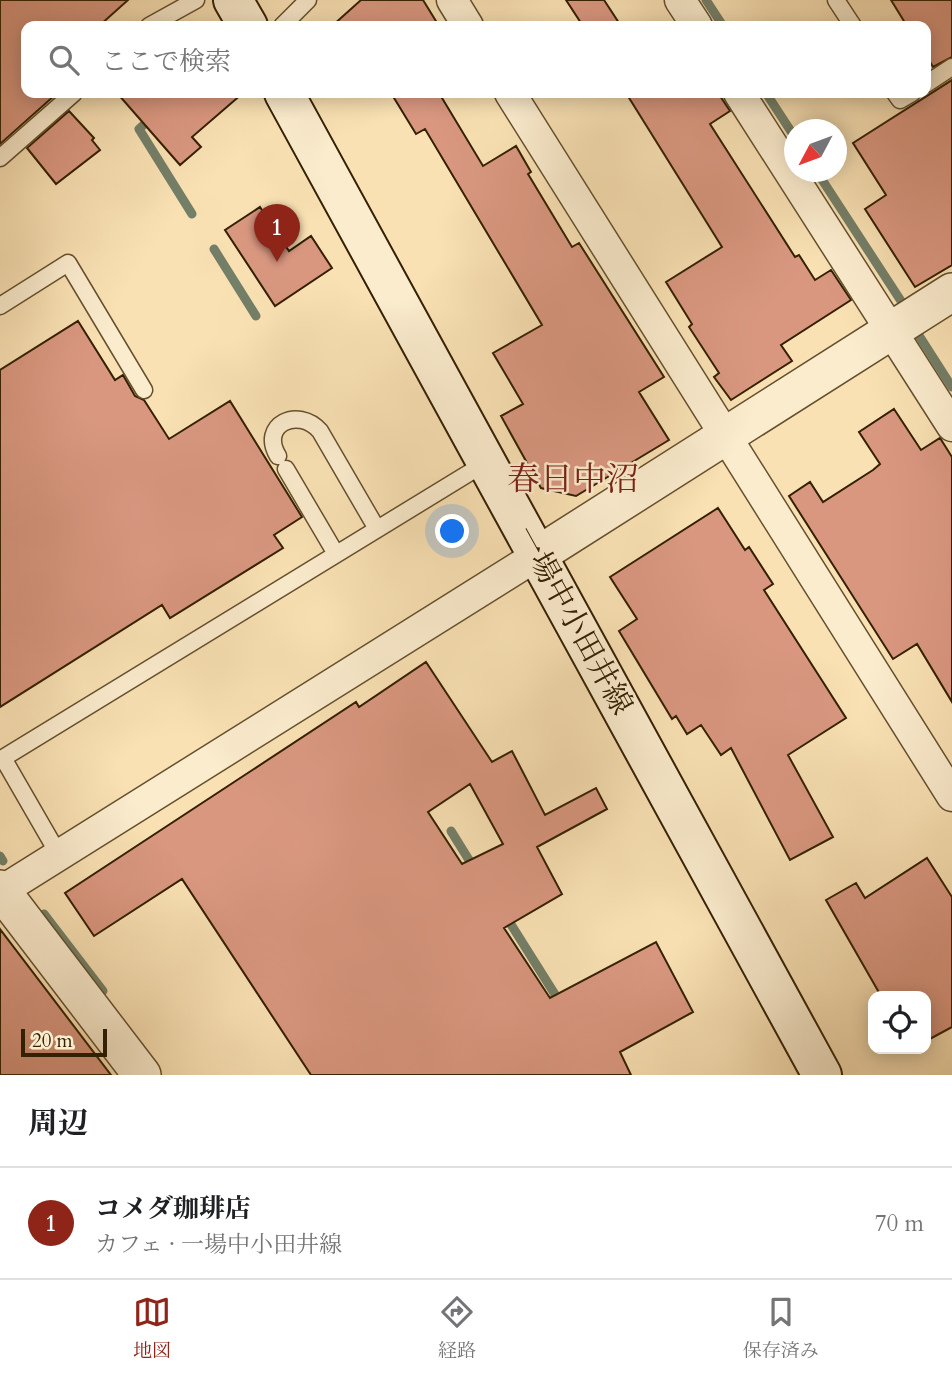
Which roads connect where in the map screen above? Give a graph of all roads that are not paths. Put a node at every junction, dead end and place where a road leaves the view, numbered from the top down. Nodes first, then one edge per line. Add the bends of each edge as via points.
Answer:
1 (196, 0) edge
2 (233, 0) edge
3 (308, 0) edge
4 (452, 0) edge
5 (680, 0) edge
6 (836, 0) edge
7 (158, 21) edge
8 (245, 21) edge
9 (287, 21) edge
10 (465, 21) edge
11 (694, 21) edge
12 (850, 21) edge
13 (952, 67) edge
14 (931, 81) edge
15 (68, 98) edge
16 (287, 98) edge
17 (513, 98) edge
18 (742, 98) edge
19 (0, 158) edge
20 (952, 292) edge
21 (0, 306) edge
22 (891, 331) junction
23 (144, 390) dead end
24 (952, 426) edge
25 (725, 436) junction
26 (487, 462) junction
27 (377, 529) junction
28 (336, 554) junction
29 (538, 555) junction
30 (1, 759) edge
31 (952, 796) edge
32 (59, 855) junction
33 (0, 890) edge
34 (142, 1075) edge
35 (822, 1075) edge

1 - 7 lane
2 - 8 main road
3 - 9 lane
4 - 10 street
5 - 11 street
6 - 12 lane
13 - 14 lane
15 - 19 lane
16 - 26 main road, 一場中小田井線
17 - 25 street
18 - 22 street
20 - 22 street
21 - 23 lane via 68,263
22 - 24 street
22 - 25 street
25 - 29 street
25 - 31 street
26 - 27 lane
26 - 29 main road, 一場中小田井線
27 - 28 lane
27 - 28 lane via 311,421 299,419 278,427 272,446
28 - 30 lane
29 - 32 street
29 - 35 main road, 一場中小田井線
30 - 32 lane
32 - 33 street
33 - 34 street

